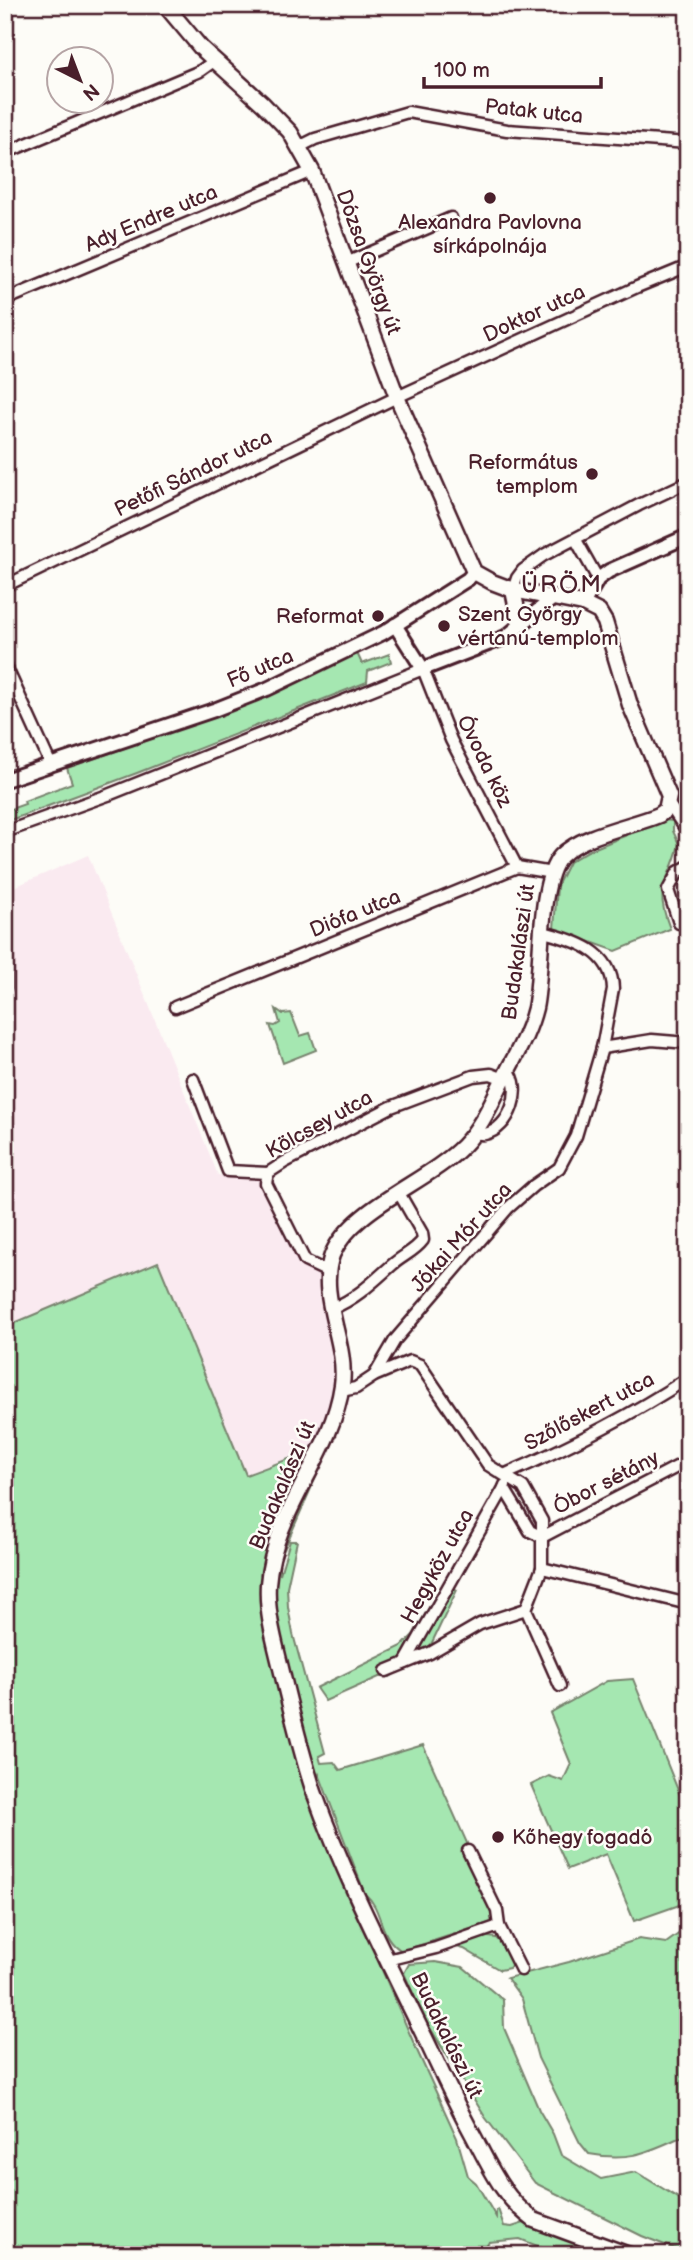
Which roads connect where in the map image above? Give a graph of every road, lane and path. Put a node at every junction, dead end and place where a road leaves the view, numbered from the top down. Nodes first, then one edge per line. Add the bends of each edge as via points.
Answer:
1 (165, 5) edge
2 (214, 61) junction
3 (688, 143) edge
4 (299, 147) junction
5 (5, 153) edge
6 (313, 170) junction
7 (451, 218) dead end
8 (346, 262) junction
9 (688, 266) edge
10 (5, 300) edge
11 (397, 397) junction
12 (688, 482) edge
13 (688, 536) edge
14 (576, 540) junction
15 (474, 572) junction
16 (598, 579) junction
17 (5, 586) edge
18 (513, 590) junction
19 (552, 599) junction
20 (583, 604) junction
21 (520, 624) junction
22 (395, 625) junction
23 (5, 664) edge
24 (423, 669) junction
25 (51, 765) junction
26 (5, 780) edge
27 (669, 804) junction
28 (5, 832) edge
29 (688, 833) edge
30 (688, 866) edge
31 (517, 867) junction
32 (552, 873) junction
33 (679, 923) dead end
34 (543, 932) junction
35 (5, 950) edge
36 (5, 988) edge
37 (175, 1007) dead end
38 (688, 1043) edge
39 (602, 1048) junction
40 (506, 1074) junction
41 (193, 1079) dead end
42 (268, 1173) junction
43 (399, 1192) junction
44 (328, 1272) junction
45 (333, 1308) junction
46 (374, 1376) junction
47 (688, 1378) edge
48 (341, 1391) junction
49 (688, 1461) edge
50 (506, 1474) junction
51 (504, 1488) junction
52 (542, 1536) junction
53 (542, 1568) junction
54 (688, 1604) edge
55 (526, 1609) junction
56 (405, 1663) junction
57 (386, 1671) dead end
58 (560, 1686) dead end
59 (468, 1851) dead end
60 (499, 1926) junction
61 (387, 1960) junction
62 (521, 1970) dead end
63 (629, 2255) edge

1 - 2 main road, Dózsa György út
2 - 4 main road, Dózsa György út via 263,104
2 - 5 street via 200,71
3 - 4 street, Patak utca via 506,130 408,111
4 - 6 main road, Dózsa György út
6 - 8 main road, Dózsa György út
6 - 10 street, Ady Endre utca
7 - 8 street
8 - 11 main road, Dózsa György út
9 - 11 street, Doktor utca
11 - 15 main road, Dózsa György út
11 - 17 street, Petőfi Sándor utca
12 - 14 street
13 - 16 street
14 - 16 street
14 - 18 street via 523,570
15 - 18 main road
15 - 22 street, Fő utca
16 - 20 street
18 - 19 main road
18 - 21 main road
19 - 20 main road
19 - 21 street
20 - 27 main road via 599,612 605,622 630,705
21 - 24 street via 495,643
22 - 24 street
22 - 25 street, Fő utca via 257,693
23 - 25 street
24 - 28 street
24 - 31 street, Óvoda köz via 451,740
25 - 26 street, Fő utca
27 - 29 street
27 - 32 main road, Budakalászi út via 650,818 573,847
30 - 33 street via 678,872 668,891
31 - 32 street
31 - 37 street, Diófa utca
32 - 34 main road, Budakalászi út
34 - 39 street, Jókai Mór utca via 592,950 609,968 613,989
34 - 40 main road, Budakalászi út via 531,1025
35 - 36 street
38 - 39 street via 652,1040
39 - 46 street, Jókai Mór utca via 576,1136 559,1168 509,1208 395,1340
40 - 42 street, Kölcsey utca via 473,1076 391,1107
40 - 43 main road, Budakalászi út via 463,1147
41 - 42 street via 228,1171
42 - 44 street, Kölcsey utca via 266,1183 305,1261
43 - 44 main road, Budakalászi út via 342,1239
43 - 45 street via 423,1240 383,1275
44 - 45 main road, Budakalászi út
45 - 48 main road, Budakalászi út via 344,1372
46 - 48 street
46 - 50 street via 410,1361 420,1365 488,1465
47 - 50 street, Szőlőskert utca via 566,1449
48 - 61 main road, Budakalászi út via 283,1527 271,1562 268,1601 314,1790
49 - 52 street, Óbor sétány
50 - 51 street
50 - 52 street via 523,1487 542,1521
51 - 52 street via 530,1531
51 - 56 street, Hegyköz utca
52 - 53 street
53 - 54 street
53 - 55 street
55 - 56 street via 480,1624
55 - 58 street
56 - 57 street
59 - 60 street via 497,1910
60 - 61 street
60 - 62 street
61 - 63 main road, Budakalászi út via 457,2106 509,2198 534,2220

